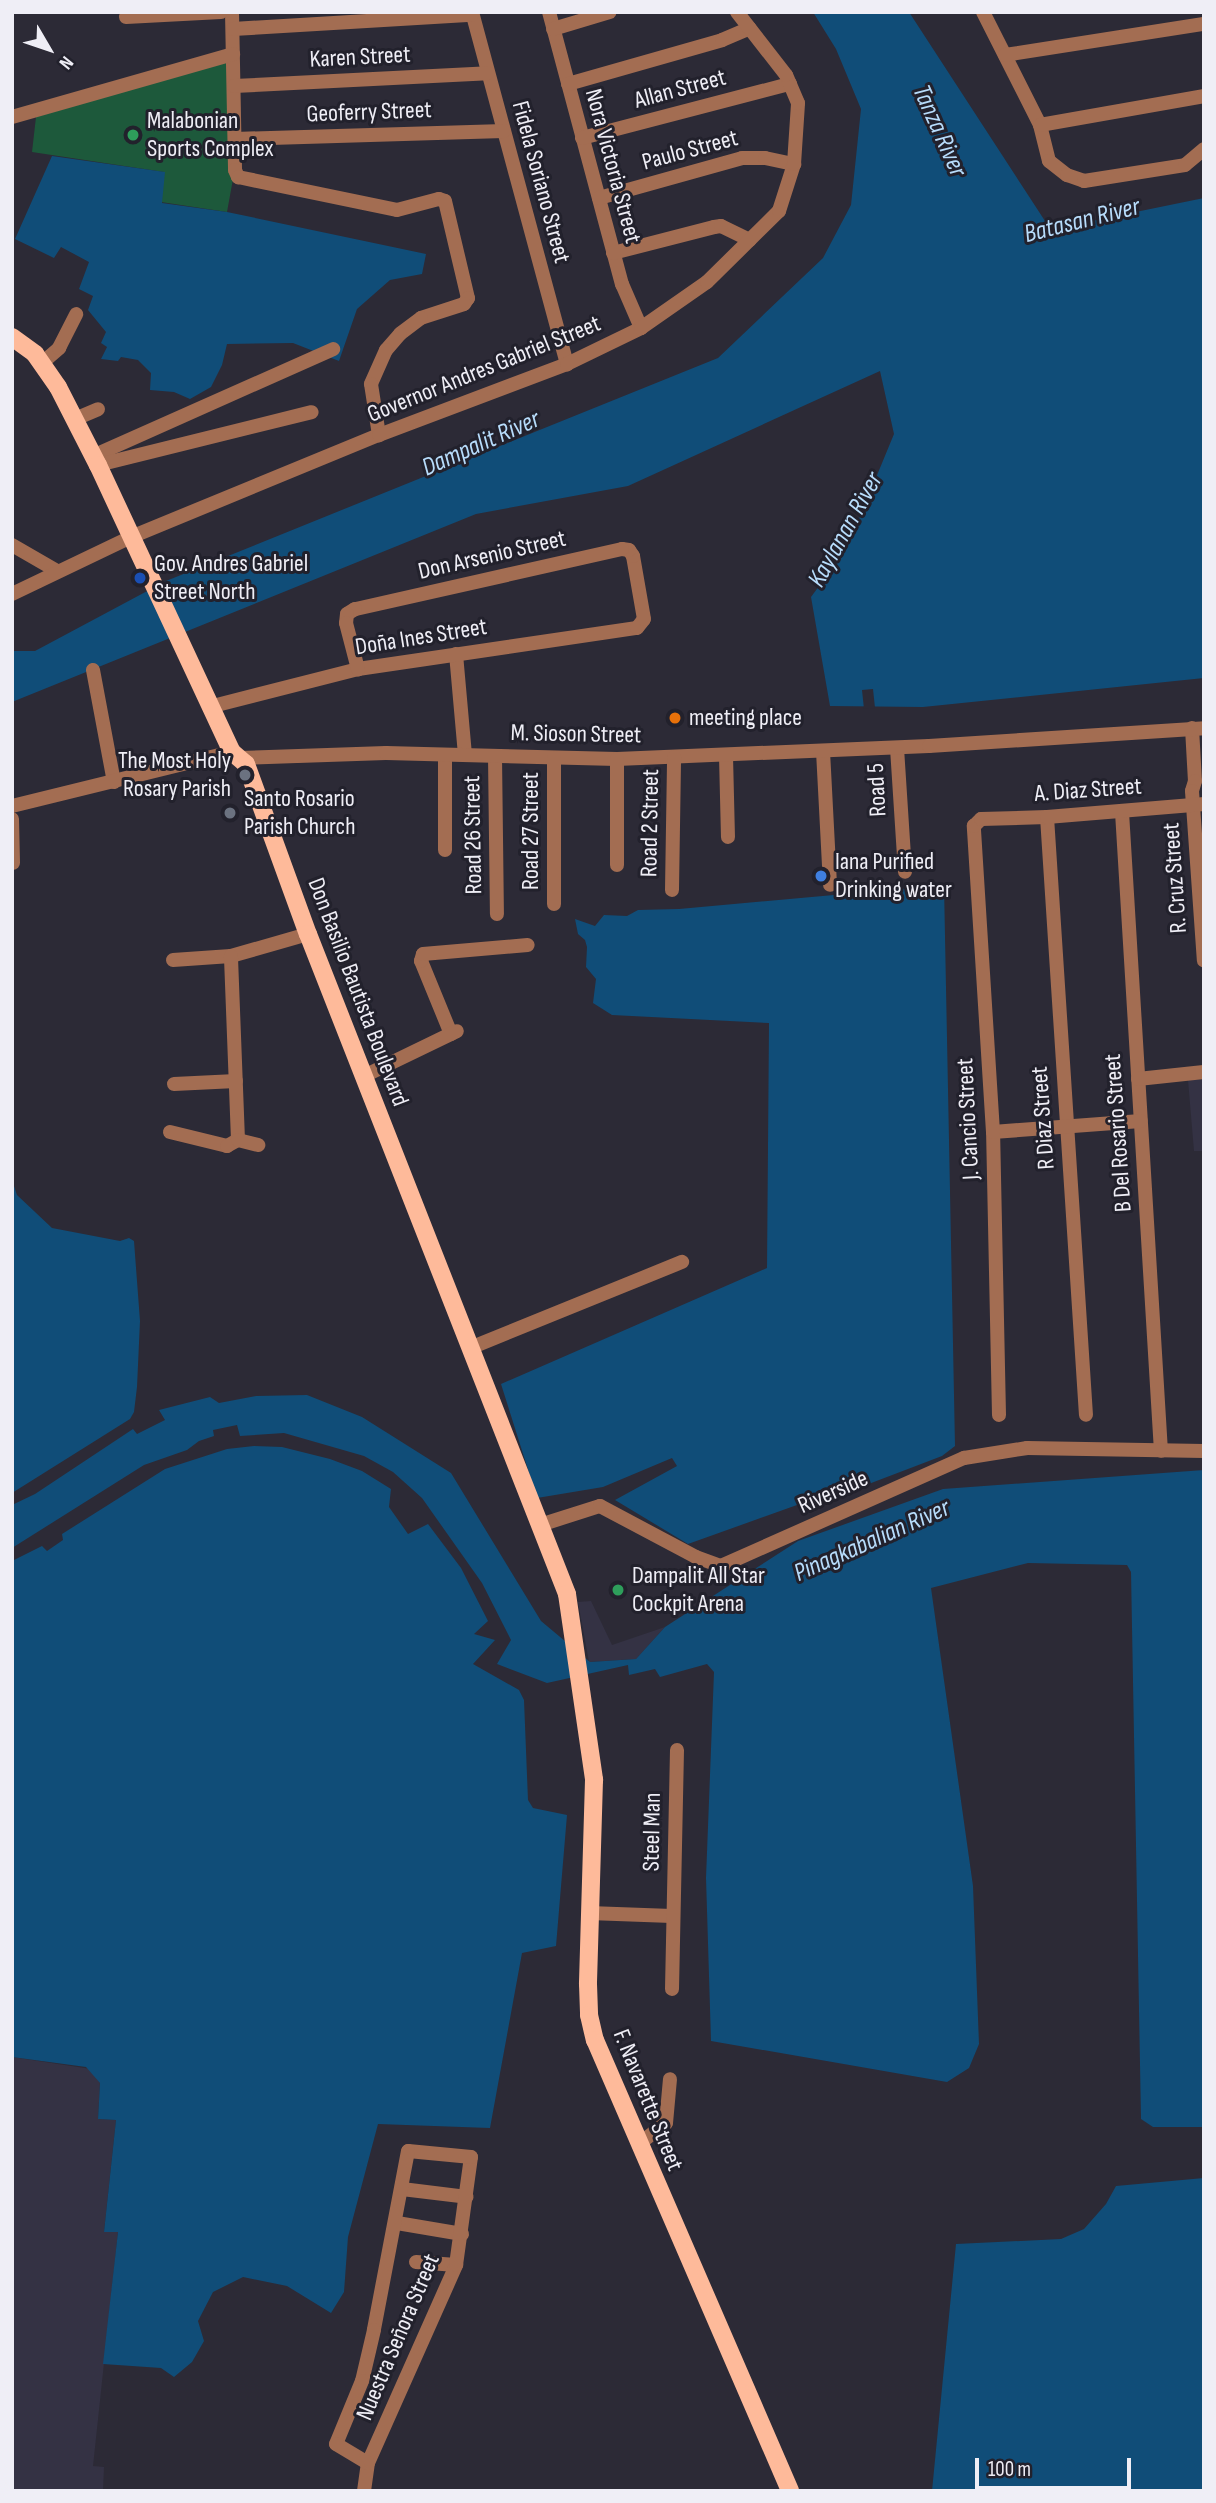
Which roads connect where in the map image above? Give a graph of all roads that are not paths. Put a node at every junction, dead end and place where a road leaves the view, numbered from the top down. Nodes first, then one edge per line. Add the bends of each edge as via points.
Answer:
1 (221, 12) edge
2 (232, 12) edge
3 (549, 12) edge
4 (610, 12) edge
5 (737, 12) edge
6 (983, 12) edge
7 (472, 13) edge
8 (126, 17) dead end
9 (1204, 24) edge
10 (750, 28) junction
11 (233, 29) junction
12 (553, 29) junction
13 (233, 54) junction
14 (1005, 55) junction
15 (488, 73) junction
16 (568, 84) junction
17 (790, 84) junction
18 (234, 86) junction
19 (1204, 96) edge
20 (12, 117) edge
21 (1040, 125) junction
22 (504, 131) junction
23 (582, 138) junction
24 (235, 139) junction
25 (1204, 149) edge
26 (794, 164) junction
27 (599, 198) junction
28 (750, 240) junction
29 (613, 253) junction
30 (76, 314) dead end
31 (641, 328) junction
32 (12, 337) edge
33 (332, 349) dead end
34 (42, 363) junction
35 (567, 364) junction
36 (98, 409) dead end
37 (312, 412) dead end
38 (75, 419) junction
39 (379, 435) junction
40 (96, 460) junction
41 (131, 537) junction
42 (12, 545) edge
43 (57, 571) junction
44 (12, 594) edge
45 (642, 624) joint
46 (456, 654) junction
47 (358, 669) junction
48 (93, 670) dead end
49 (209, 707) junction
50 (1193, 728) edge
51 (897, 748) junction
52 (823, 751) junction
53 (236, 755) junction
54 (445, 755) junction
55 (465, 755) junction
56 (495, 756) junction
57 (726, 756) junction
58 (674, 757) junction
59 (554, 758) junction
60 (617, 760) junction
61 (114, 782) junction
62 (1196, 800) edge
63 (12, 806) edge
64 (1122, 812) junction
65 (1046, 817) junction
66 (12, 819) edge
67 (976, 821) joint
68 (728, 837) dead end
69 (445, 850) dead end
70 (13, 863) edge
71 (617, 865) dead end
72 (905, 872) dead end
73 (830, 885) dead end
74 (672, 890) dead end
75 (554, 904) dead end
76 (497, 914) dead end
77 (308, 933) junction
78 (527, 945) dead end
79 (231, 956) junction
80 (173, 960) dead end
81 (1204, 961) edge
82 (1204, 1072) edge
83 (364, 1076) junction
84 (1138, 1079) junction
85 (236, 1082) junction
86 (174, 1084) dead end
87 (1141, 1121) junction
88 (1066, 1125) junction
89 (170, 1132) dead end
90 (993, 1132) junction
91 (238, 1140) junction
92 (258, 1144) dead end
93 (681, 1262) dead end
94 (470, 1348) junction
95 (999, 1415) dead end
96 (1086, 1415) dead end
97 (1160, 1451) junction
98 (1204, 1451) edge
99 (540, 1525) junction
100 (585, 1701) joint
101 (677, 1750) dead end
102 (589, 1913) junction
103 (672, 1916) junction
104 (672, 1989) dead end
105 (670, 2079) dead end
106 (639, 2144) junction
107 (402, 2189) junction
108 (467, 2197) junction
109 (397, 2223) junction
110 (462, 2234) junction
111 (416, 2262) dead end
112 (456, 2265) junction
113 (368, 2463) junction
114 (364, 2491) edge
115 (790, 2491) edge

1 - 8 street
2 - 11 street
3 - 12 street, Nora Victoria Street
4 - 12 street
5 - 10 street, Governor Andres Gabriel Street
6 - 14 street
7 - 11 street
7 - 15 street, Fidela Soriano Street
9 - 14 street
10 - 16 street
10 - 17 street, Governor Andres Gabriel Street
11 - 13 street
12 - 16 street, Nora Victoria Street
13 - 18 street
13 - 20 street
14 - 21 street
15 - 18 street, Karen Street
15 - 22 street, Fidela Soriano Street
16 - 23 street, Nora Victoria Street
17 - 23 street, Allan Street
17 - 26 street, Governor Andres Gabriel Street via 800,109
18 - 24 street
19 - 21 street
21 - 25 street via 1049,160 1084,181 1185,165
22 - 24 street, Geoferry Street
22 - 35 street, Fidela Soriano Street
23 - 27 street, Nora Victoria Street
24 - 39 street via 235,170 241,180 397,211 446,201 468,298 464,304 421,318 386,350 371,384
26 - 27 street, Paulo Street via 742,158
26 - 28 street, Governor Andres Gabriel Street via 783,204
27 - 29 street, Nora Victoria Street
28 - 29 street via 721,226
28 - 31 street, Governor Andres Gabriel Street via 706,282
29 - 31 street, Nora Victoria Street
30 - 34 street via 59,348
31 - 35 street, Governor Andres Gabriel Street
32 - 34 main road, Don Basilio Bautista Boulevard
33 - 40 street
34 - 38 main road, Don Basilio Bautista Boulevard
35 - 39 street, Governor Andres Gabriel Street
36 - 38 street
37 - 40 street
38 - 40 main road, Don Basilio Bautista Boulevard
39 - 41 street, Governor Andres Gabriel Street
40 - 41 main road, Don Basilio Bautista Boulevard
41 - 43 street, Governor Andres Gabriel Street
41 - 49 main road, Don Basilio Bautista Boulevard
42 - 43 street
43 - 44 street, Governor Andres Gabriel Street
45 - 46 street, Doña Ines Street
45 - 47 street, Don Arsenio Street via 633,556 622,549 355,609 347,614 346,623
46 - 47 street, Doña Ines Street
46 - 55 street
47 - 49 street, Doña Ines Street
48 - 61 street
49 - 53 main road, Don Basilio Bautista Boulevard
50 - 51 street, M. Sioson Street
50 - 62 street, R. Cruz Street via 1186,782
51 - 52 street, M. Sioson Street
51 - 72 street, Road 5
52 - 57 street, M. Sioson Street
52 - 73 street
53 - 54 street, M. Sioson Street
53 - 61 street, M. Sioson Street
53 - 77 main road, Don Basilio Bautista Boulevard via 246,764
54 - 55 street, M. Sioson Street
54 - 69 street
55 - 56 street, M. Sioson Street
56 - 59 street, M. Sioson Street
56 - 76 street, Road 26 Street
57 - 58 street, M. Sioson Street
57 - 68 street
58 - 60 street, M. Sioson Street
58 - 74 street, Road 2 Street
59 - 60 street, M. Sioson Street
59 - 75 street, Road 27 Street
60 - 71 street
61 - 63 street, M. Sioson Street
62 - 64 street, A. Diaz Street
62 - 81 street, R. Cruz Street
64 - 65 street, A. Diaz Street
64 - 84 street, B Del Rosario Street
65 - 67 street, A. Diaz Street
65 - 88 street, R Diaz Street
66 - 70 street
67 - 90 street, J. Cancio Street
77 - 79 street
77 - 83 main road, Don Basilio Bautista Boulevard
78 - 83 street via 423,954 421,961 455,1032
79 - 80 street
79 - 85 street
82 - 84 street
83 - 94 main road, Don Basilio Bautista Boulevard
84 - 87 street, B Del Rosario Street
85 - 86 street
85 - 91 street
87 - 88 street
87 - 97 street, B Del Rosario Street
88 - 90 street
88 - 96 street, R Diaz Street
89 - 91 street via 227,1146
90 - 95 street, J. Cancio Street
91 - 92 street
93 - 94 street
94 - 99 main road, Don Basilio Bautista Boulevard
97 - 98 street
97 - 99 street, Riverside via 1027,1448 964,1458 721,1566 600,1506
99 - 100 main road, Don Basilio Bautista Boulevard via 567,1594
100 - 102 main road, F. Navarette Street via 594,1780
101 - 103 street, Steel Man
102 - 103 street
102 - 106 main road, F. Navarette Street via 589,2015
103 - 104 street, Steel Man
105 - 106 street via 666,2123
106 - 115 main road, F. Navarette Street
107 - 108 street
107 - 108 street, Nuestra Señora Street via 408,2151 471,2157
107 - 109 street
108 - 110 street, Nuestra Señora Street
109 - 110 street
109 - 113 street via 362,2381 336,2444
110 - 112 street, Nuestra Señora Street
111 - 112 street
112 - 113 street, Nuestra Señora Street
113 - 114 street, Nuestra Señora Street

